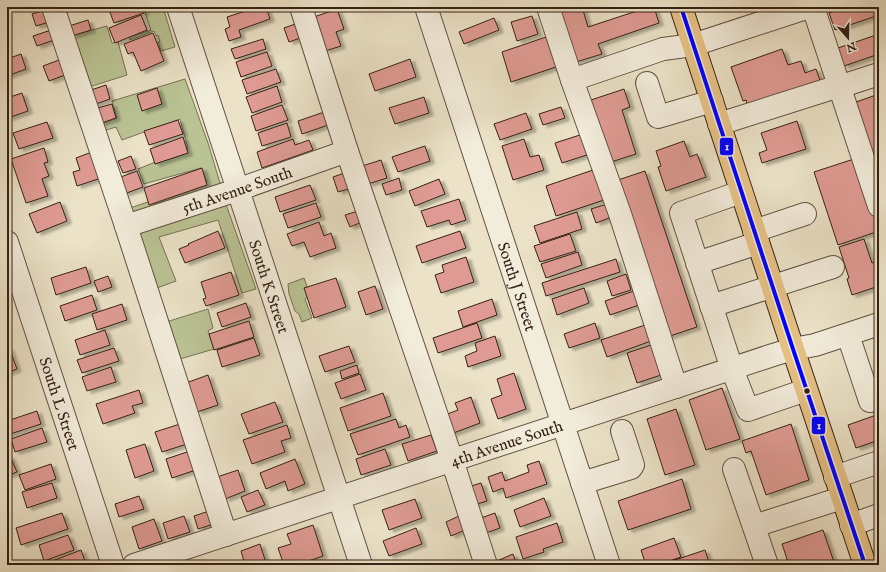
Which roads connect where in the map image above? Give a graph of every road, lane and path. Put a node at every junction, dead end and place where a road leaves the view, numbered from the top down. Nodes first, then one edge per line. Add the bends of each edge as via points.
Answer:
1 (53, 7) edge
2 (178, 7) edge
3 (301, 7) edge
4 (426, 7) edge
5 (548, 7) edge
6 (681, 7) edge
7 (809, 7) edge
8 (813, 7) edge
9 (693, 45) junction
10 (879, 74) edge
11 (572, 80) junction
12 (647, 83) dead end
13 (843, 85) junction
14 (712, 101) junction
15 (719, 124) junction
16 (347, 151) junction
17 (238, 190) junction
18 (741, 192) junction
19 (879, 206) edge
20 (805, 214) dead end
21 (126, 226) junction
22 (756, 237) junction
23 (7, 242) edge
24 (697, 263) junction
25 (10, 265) edge
26 (833, 267) dead end
27 (772, 286) junction
28 (712, 306) junction
29 (879, 324) edge
30 (848, 334) junction
31 (793, 349) junction
32 (732, 369) junction
33 (676, 387) junction
34 (806, 390) junction
35 (870, 402) dead end
36 (562, 424) junction
37 (622, 431) dead end
38 (452, 460) junction
39 (879, 462) edge
40 (734, 469) dead end
41 (835, 477) junction
42 (582, 483) junction
43 (339, 497) junction
44 (842, 498) junction
45 (879, 516) edge
46 (851, 525) junction
47 (754, 526) junction
48 (226, 535) junction
49 (113, 565) edge
50 (134, 565) edge
51 (361, 565) edge
52 (486, 565) edge
53 (609, 565) edge
54 (767, 565) edge
55 (865, 565) edge

1 - 21 street
2 - 17 street, South K Street
3 - 16 street
4 - 36 street, South J Street
5 - 11 street
6 - 9 main road
7 - 9 street
8 - 13 street
9 - 11 street via 664,49
9 - 14 main road
10 - 13 street
11 - 33 street via 615,200
12 - 14 street via 658,117
13 - 15 street
13 - 19 street
14 - 15 main road
15 - 18 main road
16 - 17 street, 5th Avenue South
16 - 38 street
17 - 21 street, 5th Avenue South
17 - 43 street, South K Street
18 - 22 main road
18 - 24 street via 681,213
20 - 22 street
21 - 48 street
22 - 24 street
22 - 27 main road
23 - 25 street, South L Street
24 - 28 street
25 - 49 street, South L Street
26 - 27 street
27 - 28 street
27 - 31 main road
28 - 32 street
29 - 30 street, 4th Avenue South
30 - 31 street, 4th Avenue South
30 - 35 street
31 - 32 street, 4th Avenue South
31 - 34 main road
32 - 33 street, 4th Avenue South
32 - 34 street via 748,410
33 - 36 street, 4th Avenue South
34 - 41 main road
36 - 38 street, 4th Avenue South
36 - 42 street, South J Street
37 - 42 street via 632,467
38 - 43 street, 4th Avenue South
38 - 52 street
39 - 41 street
40 - 47 street
41 - 44 main road
42 - 53 street, South J Street
43 - 48 street, 4th Avenue South
43 - 51 street, South K Street
44 - 46 main road
44 - 47 street
45 - 46 street
46 - 55 main road
47 - 54 street
48 - 50 street, 4th Avenue South

